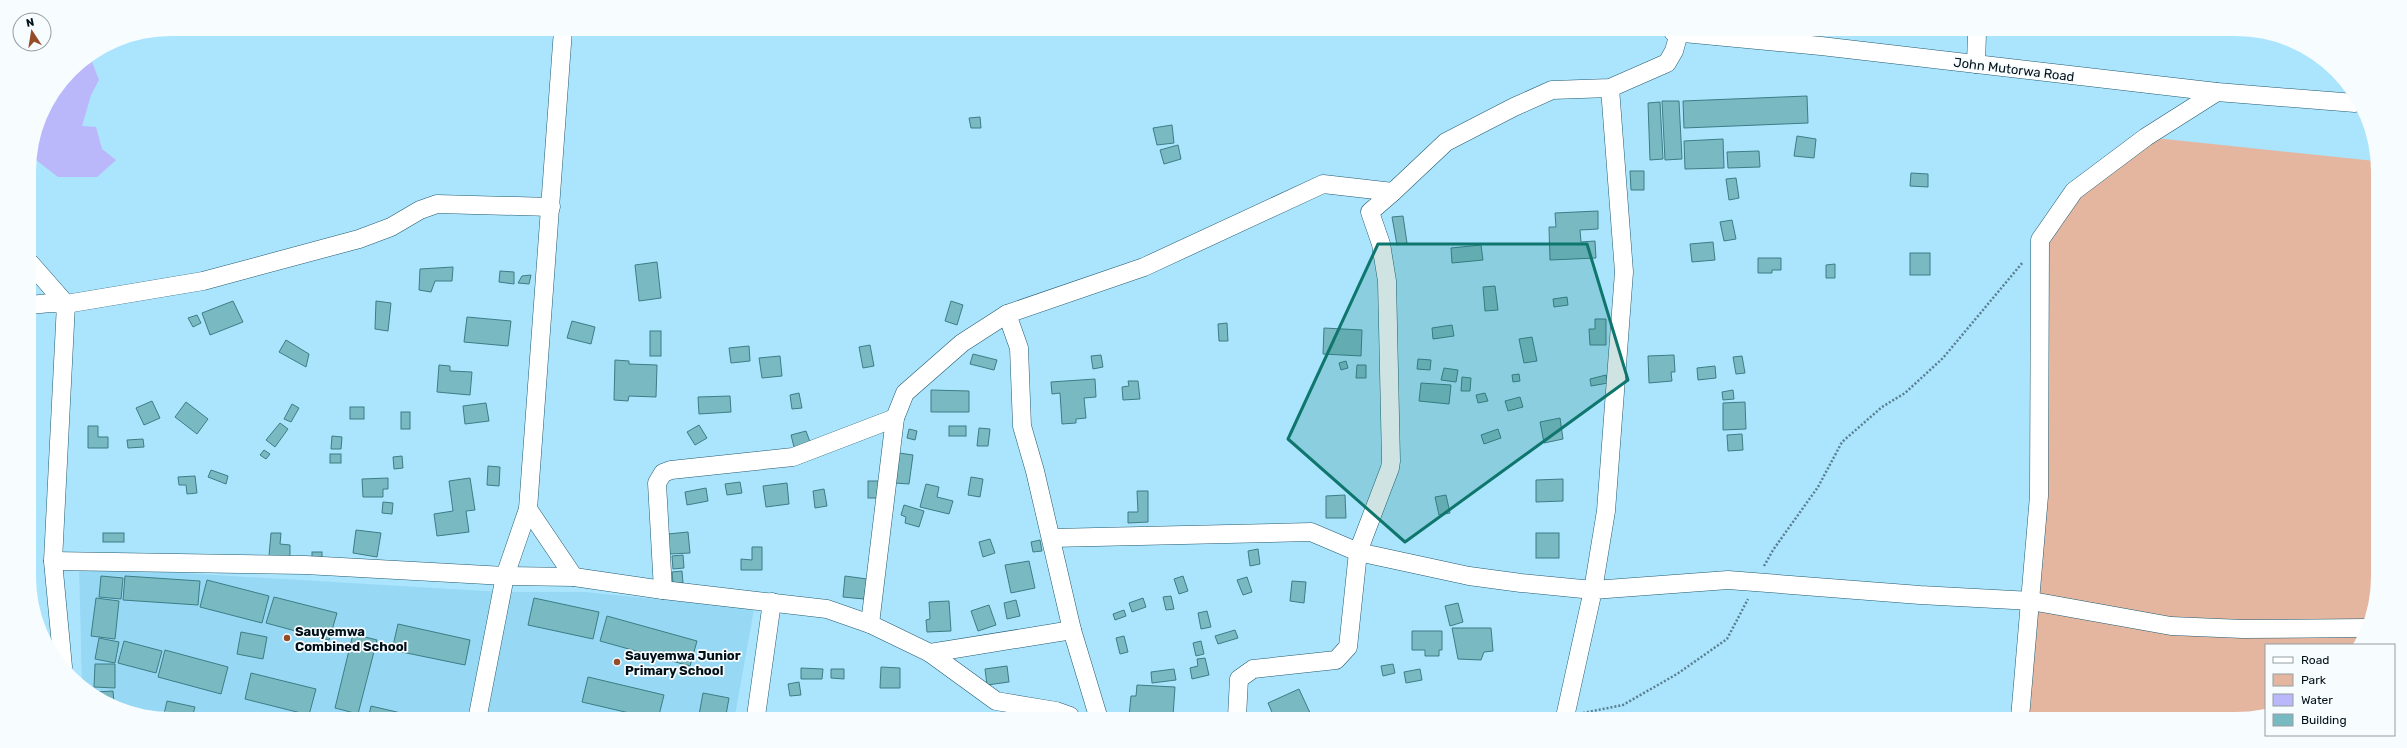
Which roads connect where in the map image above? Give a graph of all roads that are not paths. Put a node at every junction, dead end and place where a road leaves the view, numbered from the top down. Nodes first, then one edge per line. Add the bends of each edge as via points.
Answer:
1 (563, 36) edge
2 (1676, 36) edge
3 (1710, 36) edge
4 (1977, 36) edge
5 (1976, 64) junction
6 (1610, 88) junction
7 (2217, 92) junction
8 (2352, 103) edge
9 (1393, 192) junction
10 (551, 207) junction
11 (36, 270) edge
12 (36, 304) edge
13 (66, 304) junction
14 (1007, 314) junction
15 (895, 418) junction
16 (528, 508) junction
17 (1052, 538) junction
18 (1358, 552) junction
19 (53, 561) junction
20 (505, 576) junction
21 (574, 577) junction
22 (663, 590) junction
23 (1593, 590) junction
24 (2032, 601) junction
25 (772, 602) junction
26 (870, 624) junction
27 (2361, 628) edge
28 (1072, 630) junction
29 (930, 652) junction
30 (62, 656) edge
31 (479, 712) edge
32 (757, 712) edge
33 (1059, 712) edge
34 (1097, 712) edge
35 (1237, 712) edge
36 (1573, 712) edge
37 (2021, 712) edge

1 - 10 street
2 - 6 street via 1674,51 1667,63
3 - 5 street, John Mutorwa Road
4 - 5 street
5 - 7 street, John Mutorwa Road
6 - 9 street via 1552,90 1514,108 1446,142
6 - 23 street via 1624,272 1606,511
7 - 8 street, John Mutorwa Road
7 - 24 street via 2146,137 2074,191 2040,240 2039,496
9 - 14 street via 1323,184 1144,267
9 - 18 street via 1370,212 1381,244 1387,281 1390,468
10 - 13 street via 437,204 420,210 391,227 358,239 210,279
10 - 16 street
11 - 13 street
12 - 13 street
13 - 19 street
14 - 15 street via 962,343 905,393
14 - 17 street via 1019,348 1022,426
15 - 22 street via 793,457 671,470 663,473 657,483
15 - 26 street
16 - 20 street
16 - 21 street
17 - 18 street via 1311,532
17 - 28 street
18 - 23 street via 1469,576
18 - 35 street via 1348,647 1336,660 1253,669 1239,679
19 - 20 street via 305,565
19 - 30 street
20 - 21 street
20 - 31 street
21 - 22 street
22 - 25 street
23 - 24 street via 1728,580
23 - 36 street
24 - 27 street via 2171,626 2243,629
24 - 37 street
25 - 26 street via 827,609
25 - 32 street
26 - 29 street
28 - 29 street
28 - 34 street
29 - 33 street via 996,701

